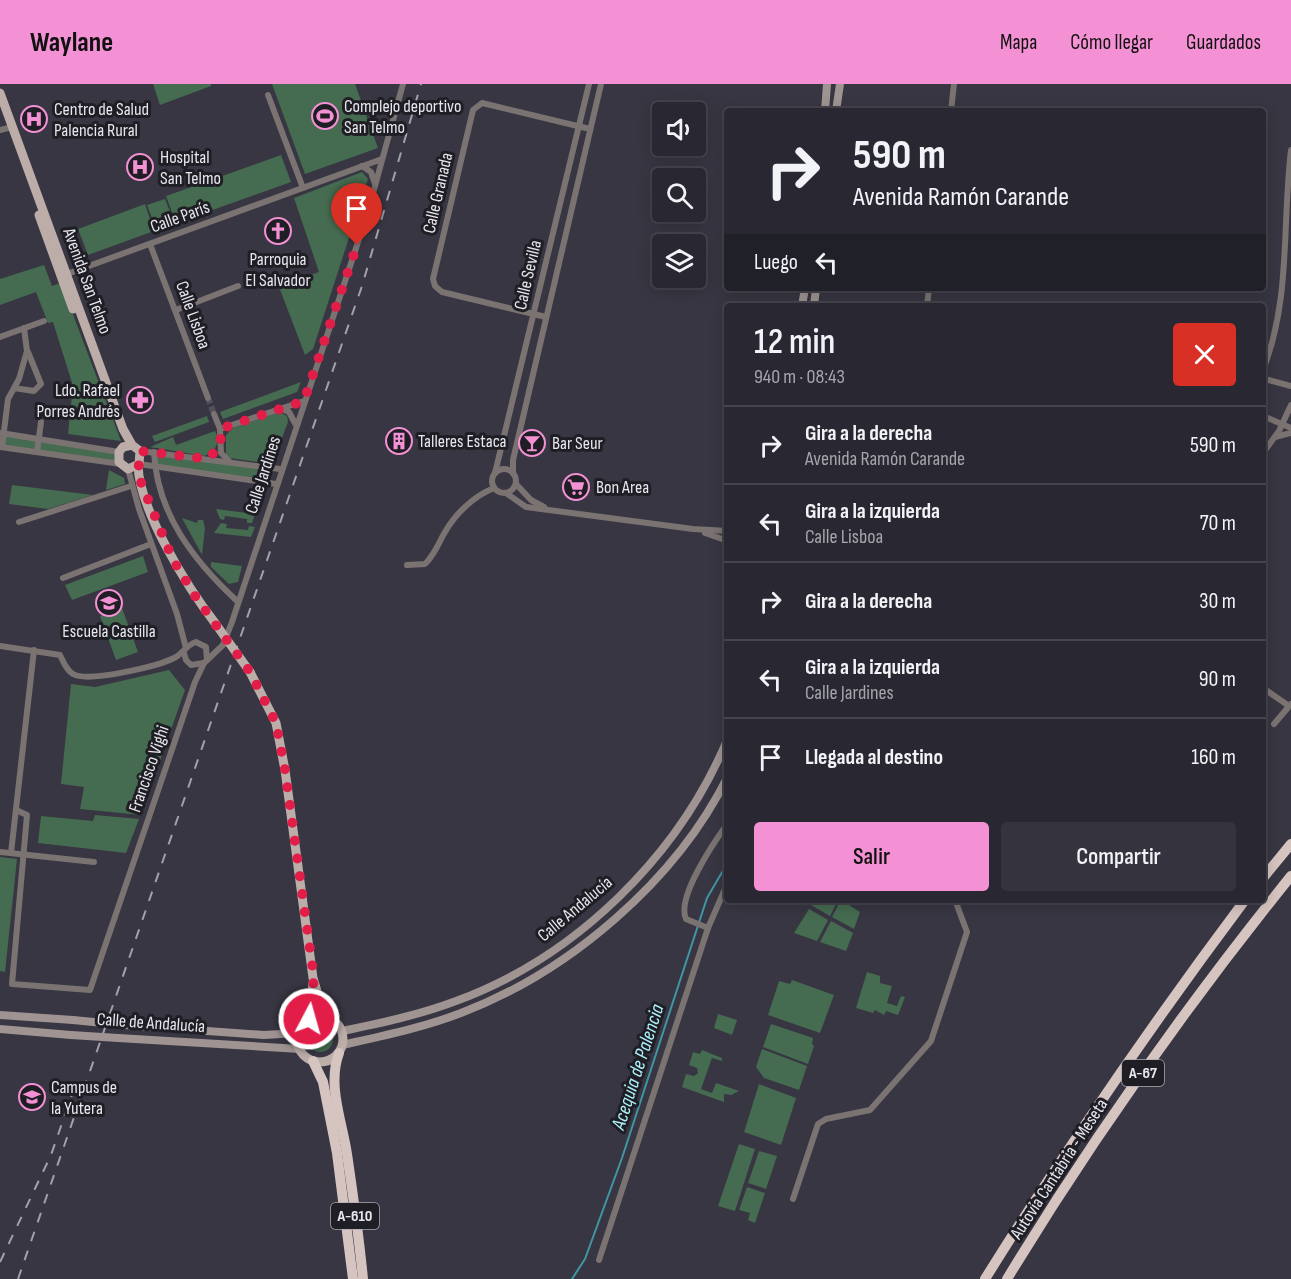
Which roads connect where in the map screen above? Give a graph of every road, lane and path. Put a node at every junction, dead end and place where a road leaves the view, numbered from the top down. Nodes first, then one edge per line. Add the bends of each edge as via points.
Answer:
1 (403, 84) edge
2 (589, 84) edge
3 (601, 84) edge
4 (827, 84) edge
5 (840, 84) edge
6 (954, 84) edge
7 (0, 93) edge
8 (268, 95) dead end
9 (0, 103) edge
10 (825, 108) edge
11 (836, 108) edge
12 (951, 108) edge
13 (0, 111) edge
14 (579, 126) junction
15 (6, 129) edge
16 (590, 129) junction
17 (1291, 150) edge
18 (382, 159) junction
19 (362, 166) junction
20 (375, 186) junction
21 (303, 188) junction
22 (39, 217) junction
23 (150, 244) junction
24 (67, 274) junction
25 (238, 286) dead end
26 (70, 301) junction
27 (176, 310) junction
28 (535, 314) junction
29 (546, 317) junction
30 (44, 321) dead end
31 (24, 328) junction
32 (0, 337) edge
33 (27, 351) junction
34 (1266, 362) edge
35 (1266, 381) edge
36 (1291, 386) edge
37 (14, 388) junction
38 (208, 398) tunnel mouth
39 (304, 401) junction
40 (1291, 405) edge
41 (279, 408) junction
42 (214, 414) tunnel mouth
43 (1266, 417) edge
44 (41, 422) dead end
45 (1282, 424) junction
46 (296, 425) junction
47 (1291, 428) edge
48 (220, 429) junction
49 (1291, 433) edge
50 (2, 434) edge
51 (1274, 437) junction
52 (39, 439) junction
53 (221, 445) junction
54 (1, 447) edge
55 (128, 449) junction
56 (1266, 449) edge
57 (37, 452) junction
58 (154, 452) junction
59 (208, 459) junction
60 (229, 462) junction
61 (258, 466) junction
62 (154, 467) junction
63 (133, 468) junction
64 (280, 469) junction
65 (495, 473) junction
66 (513, 473) junction
67 (256, 481) junction
68 (276, 484) junction
69 (516, 484) junction
70 (131, 486) junction
71 (494, 488) junction
72 (506, 493) junction
73 (550, 510) junction
74 (19, 522) dead end
75 (693, 530) junction
76 (724, 531) edge
77 (724, 540) edge
78 (152, 544) junction
79 (407, 565) dead end
80 (63, 578) dead end
81 (237, 602) junction
82 (205, 645) junction
83 (223, 645) junction
84 (0, 646) edge
85 (34, 650) junction
86 (185, 650) junction
87 (169, 661) junction
88 (206, 661) junction
89 (190, 664) junction
90 (195, 682) junction
91 (1266, 690) edge
92 (1290, 705) edge
93 (1274, 723) dead end
94 (724, 746) edge
95 (724, 782) edge
96 (16, 810) junction
97 (724, 830) edge
98 (1291, 843) edge
99 (0, 852) edge
100 (11, 853) junction
101 (24, 854) junction
102 (94, 862) dead end
103 (1266, 874) edge
104 (1291, 876) edge
105 (724, 890) edge
106 (956, 903) edge
107 (1243, 903) edge
108 (706, 927) junction
109 (314, 978) junction
110 (0, 1014) edge
111 (309, 1019) junction
112 (332, 1020) junction
113 (0, 1029) edge
114 (342, 1031) junction
115 (298, 1033) junction
116 (300, 1049) junction
117 (340, 1049) junction
118 (313, 1060) junction
119 (327, 1100) junction
120 (324, 1126) dead end
121 (793, 1199) dead end
122 (599, 1260) dead end
123 (353, 1279) edge
124 (363, 1279) edge
125 (985, 1279) edge
126 (1007, 1279) edge

1 - 18 street, Calle Jardines
2 - 14 street, Calle Sevilla
3 - 16 street, Calle Sevilla
4 - 10 main road
5 - 11 main road
6 - 12 street
7 - 15 main road, Avenida San Telmo
8 - 21 street
9 - 15 main road
13 - 15 main road
14 - 16 street
14 - 28 street, Calle Sevilla
14 - 28 street, Calle Granada via 482,103 473,110 435,286 442,292
15 - 22 main road
15 - 24 main road, Avenida San Telmo
16 - 29 street, Calle Sevilla
17 - 34 street via 1282,295 1278,328
18 - 19 street, Calle París
18 - 20 street, Calle Jardines
19 - 20 street via 371,172
19 - 21 street, Calle París
20 - 39 street, Calle Jardines
21 - 23 street, Calle París
22 - 24 main road via 60,267
22 - 26 main road
23 - 24 street, Calle París
23 - 27 street, Calle Lisboa
24 - 26 main road
24 - 55 main road, Avenida San Telmo
25 - 27 street
26 - 55 main road
27 - 38 street, Calle Lisboa
28 - 29 street
28 - 65 street, Calle Sevilla
29 - 66 street, Calle Sevilla
30 - 31 street
31 - 32 street
31 - 33 street
33 - 37 street
33 - 37 street via 41,384 34,391
35 - 36 street
37 - 50 street via 8,399
39 - 41 street
39 - 46 street, Calle Jardines
40 - 45 street
41 - 46 street via 289,412
41 - 48 street
42 - 48 street
43 - 45 street
44 - 52 street
45 - 47 street
45 - 51 street
46 - 64 street, Calle Jardines
48 - 53 street
49 - 51 street
50 - 52 street
50 - 54 street
51 - 56 street
52 - 55 street
52 - 57 street
53 - 59 street
53 - 60 street
54 - 57 street
55 - 58 street
55 - 63 main road
55 - 63 main road
57 - 63 street
58 - 59 street
58 - 62 street
59 - 60 street
60 - 61 street
61 - 64 street
61 - 67 street
62 - 63 street
62 - 67 street
62 - 81 street via 165,507 188,549
63 - 70 street
63 - 109 main road, bridge via 173,560 266,699 280,742
64 - 68 street, Calle Jardines
65 - 66 street via 506,469
65 - 71 street
66 - 69 street
67 - 68 street
68 - 81 street, Calle Jardines
69 - 72 street
69 - 73 street via 531,500
70 - 74 street
70 - 78 street
71 - 72 street
71 - 79 street via 470,502 446,529 425,564
72 - 73 street via 526,507
73 - 75 street
75 - 76 street
75 - 77 street
78 - 80 street
78 - 86 street via 177,614
81 - 83 street, Calle Jardines
82 - 83 street
82 - 86 street via 196,642
82 - 88 street
83 - 88 street
84 - 85 street
85 - 87 street via 60,655 77,676 102,676
85 - 96 street
86 - 87 street
86 - 89 street
87 - 89 street
88 - 89 street
88 - 90 street, Francisco Vighi
89 - 90 street via 195,670
90 - 101 street, Francisco Vighi via 90,990 12,984
91 - 92 street
92 - 93 street
94 - 114 main road, Calle Andalucía via 674,833 643,872 559,948 458,1001 410,1017
95 - 117 main road, Calle Andalucía via 689,838 648,886 605,928 559,961 462,1013
96 - 100 street
96 - 101 street via 27,815
97 - 108 street via 685,896 682,912 686,920
98 - 103 highway
99 - 100 street
100 - 101 street
101 - 102 street
104 - 126 highway, Autovía Cantabria - Meseta / A-67 via 1168,1037
105 - 108 street
106 - 121 street via 967,932 931,1041 870,1110 818,1124
107 - 125 highway, Autovía Cantabria - Meseta / A-67 via 1131,1055
108 - 122 street
109 - 111 main road
109 - 112 main road via 320,1001
110 - 115 main road, Calle de Andalucía, bridge via 264,1035
111 - 112 main road via 320,1016
111 - 115 main road
112 - 114 main road
113 - 116 main road, Calle de Andalucía, bridge
114 - 117 main road
115 - 116 main road
116 - 118 main road
117 - 118 main road via 327,1061
117 - 124 highway, A-610 via 333,1067 334,1082
118 - 119 highway, A-610
119 - 120 highway
119 - 123 highway, A-610

